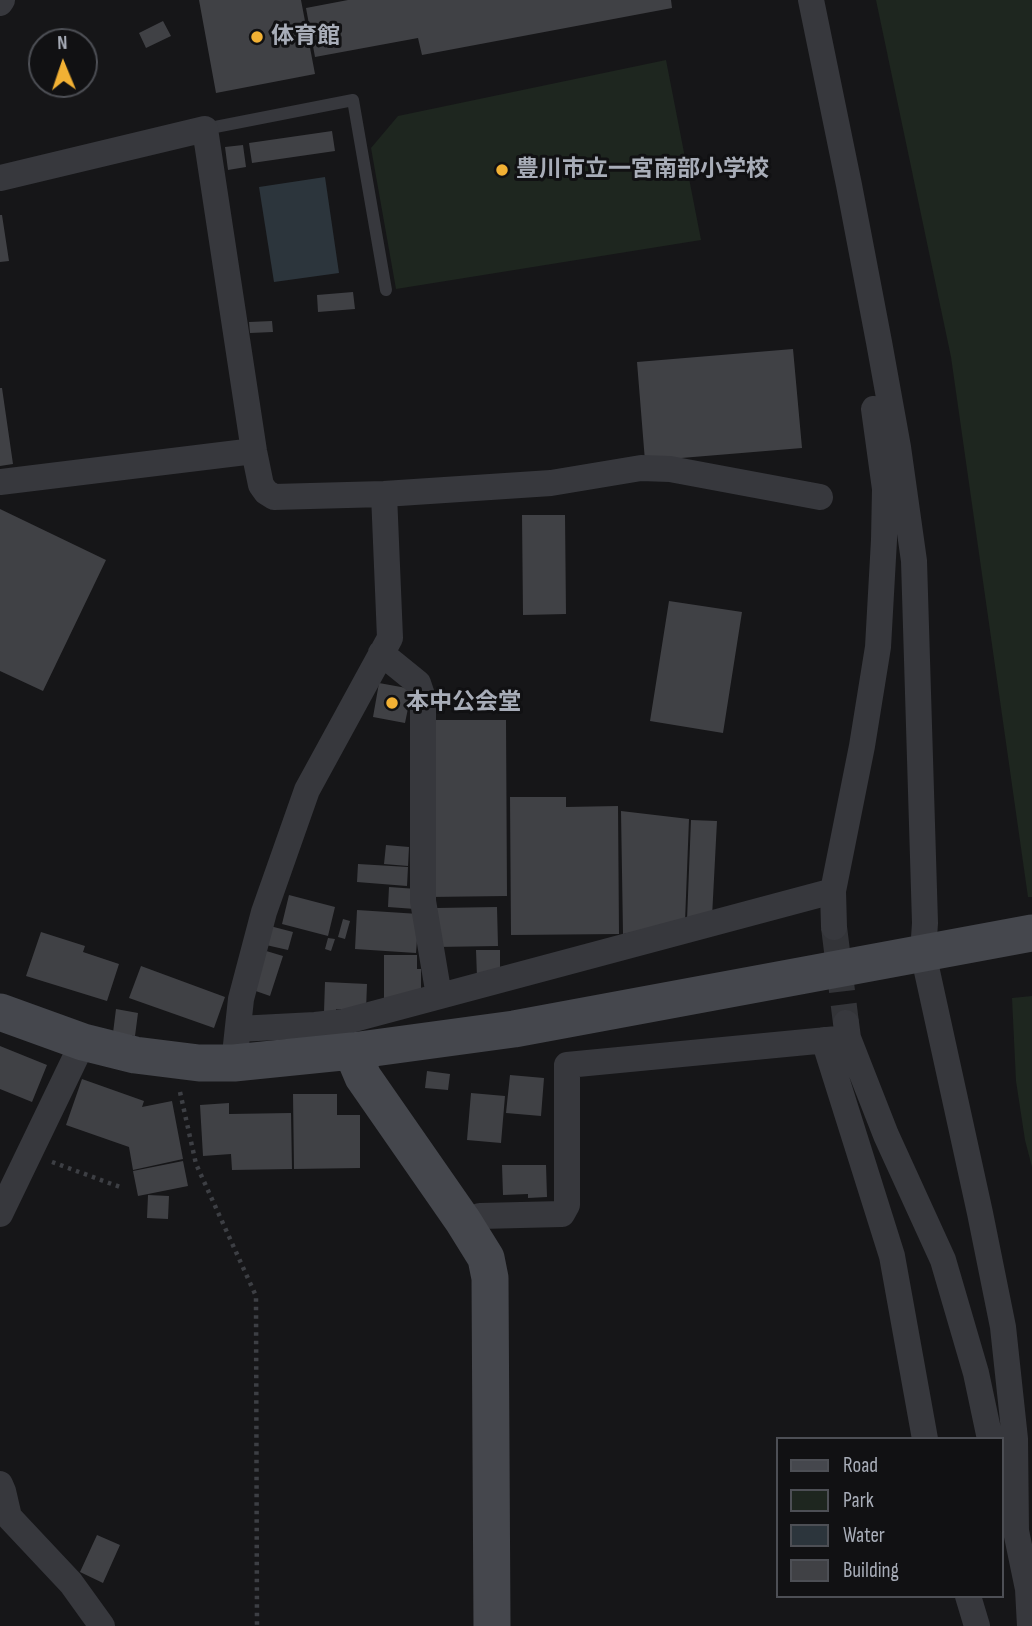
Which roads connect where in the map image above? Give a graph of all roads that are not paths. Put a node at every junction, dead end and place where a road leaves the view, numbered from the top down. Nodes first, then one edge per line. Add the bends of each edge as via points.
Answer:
1 (790, 0) edge
2 (814, 13) edge
3 (205, 129) junction
4 (0, 178) edge
5 (386, 290) dead end
6 (879, 342) junction
7 (254, 451) junction
8 (0, 482) edge
9 (384, 494) junction
10 (820, 497) dead end
11 (381, 653) junction
12 (833, 891) junction
13 (834, 927) tunnel mouth
14 (1032, 933) edge
15 (923, 953) junction
16 (439, 996) junction
17 (0, 1012) edge
18 (839, 1033) junction
19 (83, 1042) junction
20 (236, 1046) junction
21 (352, 1051) junction
22 (0, 1214) edge
23 (463, 1221) junction
24 (925, 1437) edge
25 (990, 1437) edge
26 (0, 1484) edge
27 (1004, 1504) edge
28 (1016, 1531) junction
29 (969, 1598) edge
30 (102, 1626) edge
31 (492, 1626) edge
32 (977, 1626) edge
33 (1030, 1626) edge

1 - 2 street via 797,12
2 - 6 street
3 - 4 street
3 - 5 lane via 354,100
3 - 7 street
6 - 12 street via 873,401 885,489 878,647
6 - 15 street via 914,561
7 - 8 street
7 - 9 street via 261,485 274,497
9 - 10 street via 551,483 641,468 670,469
9 - 11 street via 390,638
11 - 16 street via 418,683 423,698 423,901
11 - 20 street via 307,790 264,912 241,999
12 - 13 street
12 - 16 street
14 - 15 main road
15 - 21 main road via 514,1029
15 - 28 street via 1003,1328 1015,1439
16 - 20 street
17 - 19 main road
18 - 23 street via 567,1065 567,1205 562,1213 480,1216
18 - 24 street via 891,1256
18 - 25 street via 943,1261
19 - 20 main road via 198,1063
19 - 22 street
20 - 21 main road
21 - 23 main road via 363,1077
23 - 31 main road via 486,1258 490,1278
26 - 30 street via 9,1517 71,1583
27 - 28 street
28 - 33 street
29 - 32 street

